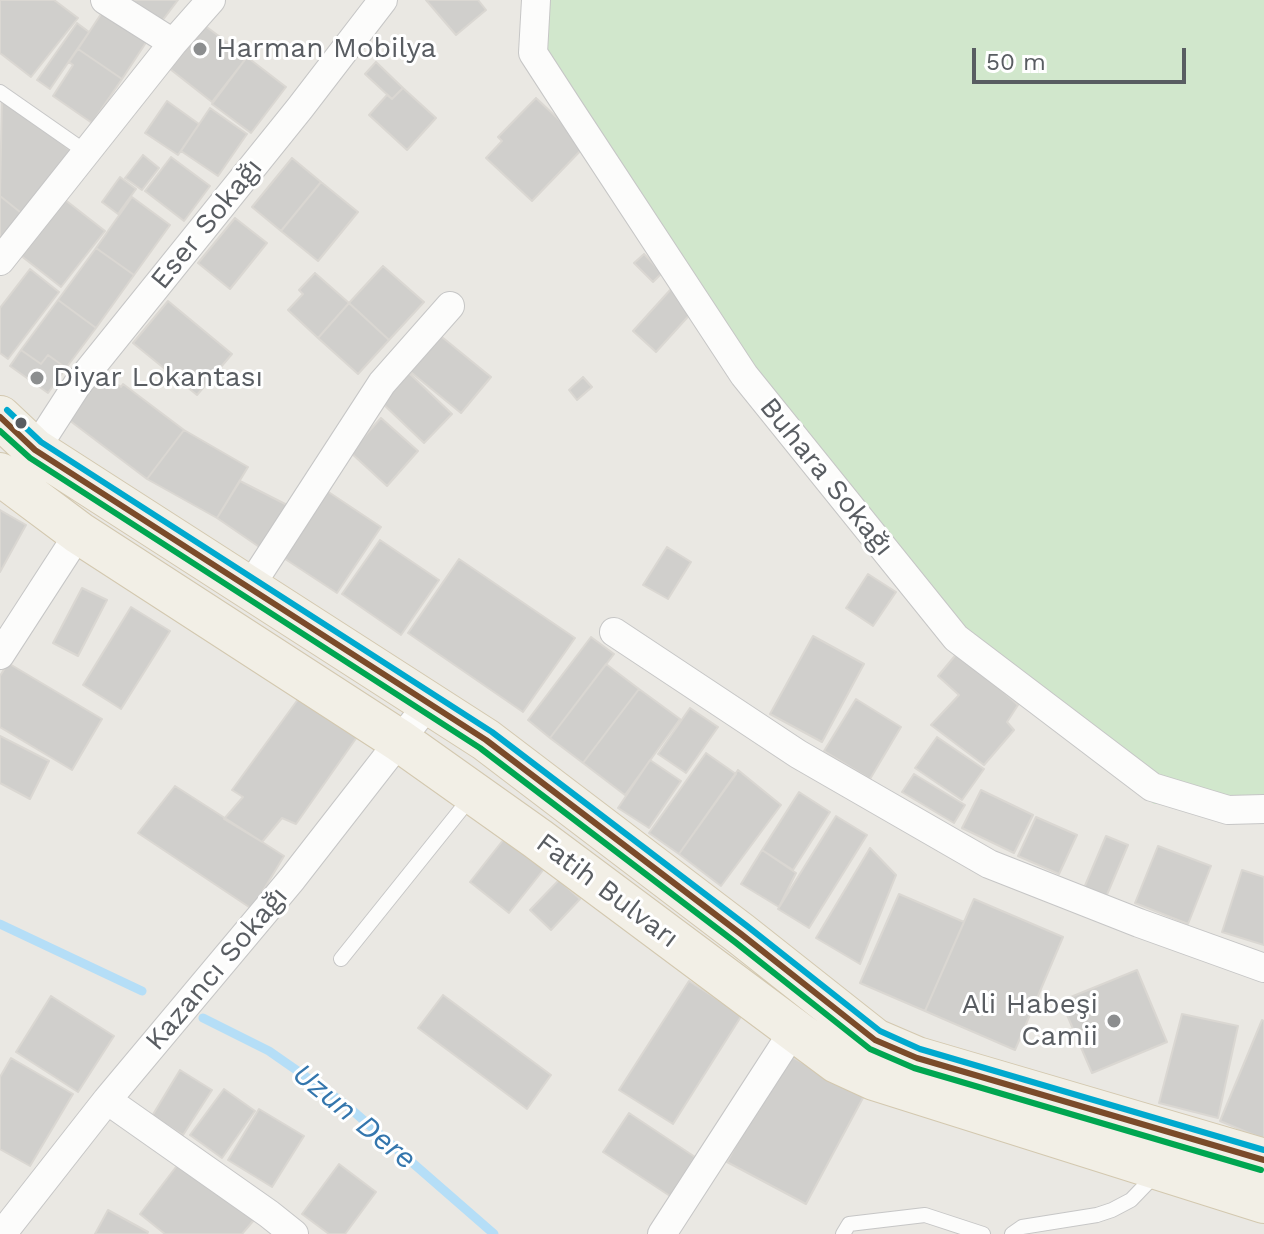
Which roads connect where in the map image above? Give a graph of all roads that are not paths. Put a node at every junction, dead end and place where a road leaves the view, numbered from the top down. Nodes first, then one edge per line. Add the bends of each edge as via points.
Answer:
1 (105, 0) edge
2 (211, 0) edge
3 (383, 0) edge
4 (536, 0) edge
5 (173, 43) junction
6 (0, 92) edge
7 (86, 152) junction
8 (0, 261) edge
9 (450, 306) dead end
10 (0, 417) edge
11 (35, 450) junction
12 (0, 474) edge
13 (79, 533) junction
14 (249, 588) junction
15 (614, 632) dead end
16 (0, 655) edge
17 (429, 703) junction
18 (400, 741) junction
19 (474, 794) junction
20 (1264, 809) edge
21 (341, 959) dead end
22 (1264, 968) edge
23 (794, 1030) junction
24 (107, 1100) junction
25 (1264, 1160) edge
26 (1161, 1169) junction
27 (1264, 1202) edge
28 (289, 1233) edge
29 (975, 1233) edge
30 (2, 1234) edge
31 (662, 1234) edge
32 (843, 1234) edge
33 (1012, 1234) edge

1 - 5 street
2 - 5 street
3 - 11 street, Eser Sokağı via 92,366
4 - 20 street, Buhara Sokağı via 533,53 576,120 744,375 956,638 1152,787 1228,810
5 - 7 street
6 - 7 lane
7 - 8 street
9 - 14 street via 382,383
10 - 11 main road, Fatih Bulvarı
11 - 14 main road, Fatih Bulvarı
12 - 13 main road, Fatih Bulvarı
13 - 16 street
13 - 18 main road, Fatih Bulvarı
14 - 17 main road, Fatih Bulvarı
15 - 22 street via 798,754 989,864
17 - 18 street, Kazancı Sokağı
17 - 25 main road, Fatih Bulvarı via 498,749 875,1040 917,1058
18 - 19 main road, Fatih Bulvarı
18 - 24 street, Kazancı Sokağı
19 - 21 lane
19 - 23 main road, Fatih Bulvarı
23 - 26 main road, Fatih Bulvarı via 837,1062 874,1079
23 - 31 street
24 - 28 street
24 - 30 street, Kazancı Sokağı
26 - 27 main road, Fatih Bulvarı
26 - 33 lane via 1131,1200 1112,1210 1022,1227
29 - 32 lane via 925,1215 849,1224

